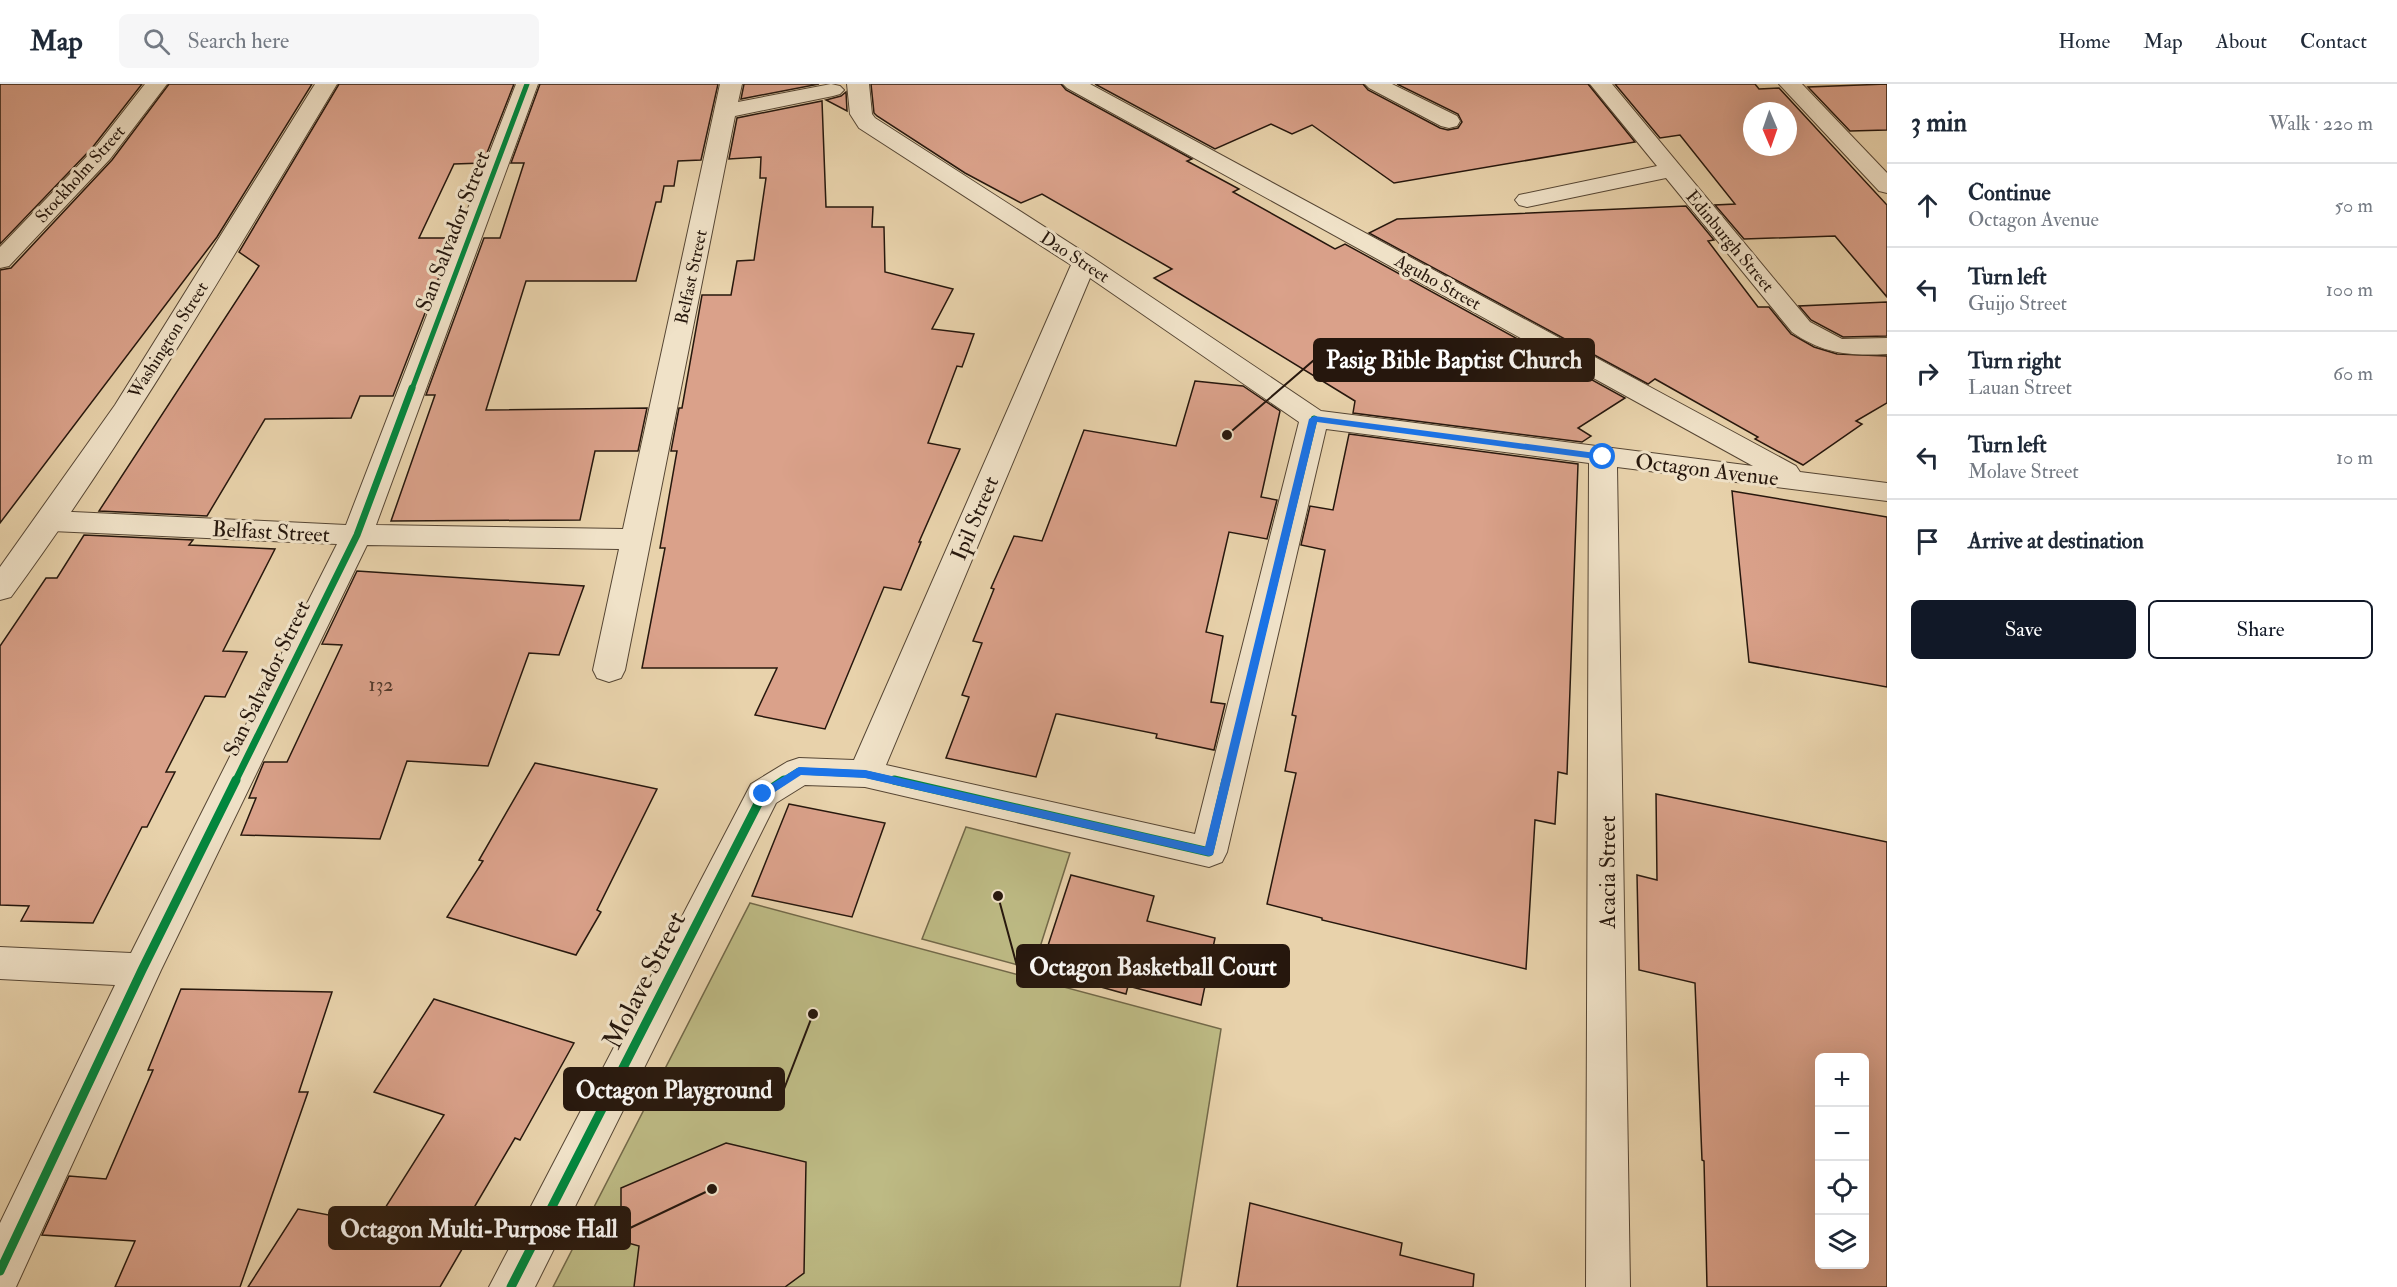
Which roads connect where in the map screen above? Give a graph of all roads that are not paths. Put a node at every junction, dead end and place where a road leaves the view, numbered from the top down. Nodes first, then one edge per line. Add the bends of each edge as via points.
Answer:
1 (156, 84) edge
2 (326, 84) edge
3 (527, 84) edge
4 (731, 84) edge
5 (858, 84) edge
6 (1074, 84) edge
7 (1376, 84) edge
8 (1601, 84) edge
9 (1790, 84) edge
10 (833, 90) dead end
11 (727, 111) junction
12 (1449, 121) dead end
13 (1670, 170) junction
14 (1887, 186) edge
15 (1527, 200) dead end
16 (0, 261) edge
17 (1084, 263) junction
18 (1887, 346) edge
19 (1314, 419) junction
20 (1603, 457) junction
21 (1802, 481) junction
22 (1887, 492) edge
23 (52, 521) junction
24 (357, 536) junction
25 (634, 539) junction
26 (0, 589) edge
27 (609, 670) dead end
28 (865, 774) junction
29 (0, 963) edge
30 (142, 970) junction
31 (0, 1271) edge
32 (511, 1287) edge
33 (1608, 1287) edge

1 - 16 street, Stockholm Street via 102,154
2 - 23 street, Washington Street
3 - 24 street, San Salvador Street
4 - 11 street, Belfast Street
5 - 17 street, Dao Street via 861,114 867,123
6 - 21 street, Aguho Street
7 - 12 street
8 - 13 street, Edinburgh Street
9 - 14 street
10 - 11 street
11 - 25 street, Belfast Street
13 - 15 street
13 - 18 street, Edinburgh Street via 1801,327 1829,345
17 - 19 street, Dao Street
17 - 28 street, Ipil Street
19 - 20 street, Octagon Avenue
19 - 28 street via 1209,852
20 - 21 street, Octagon Avenue
20 - 33 street, Acacia Street
21 - 22 street, Octagon Avenue
23 - 24 street, Belfast Street
23 - 26 street, Washington Street
24 - 25 street, Belfast Street
24 - 30 street, San Salvador Street
25 - 27 street, Belfast Street
28 - 32 street, Molave Street via 799,771 763,794
29 - 30 street
30 - 31 street, San Salvador Street

